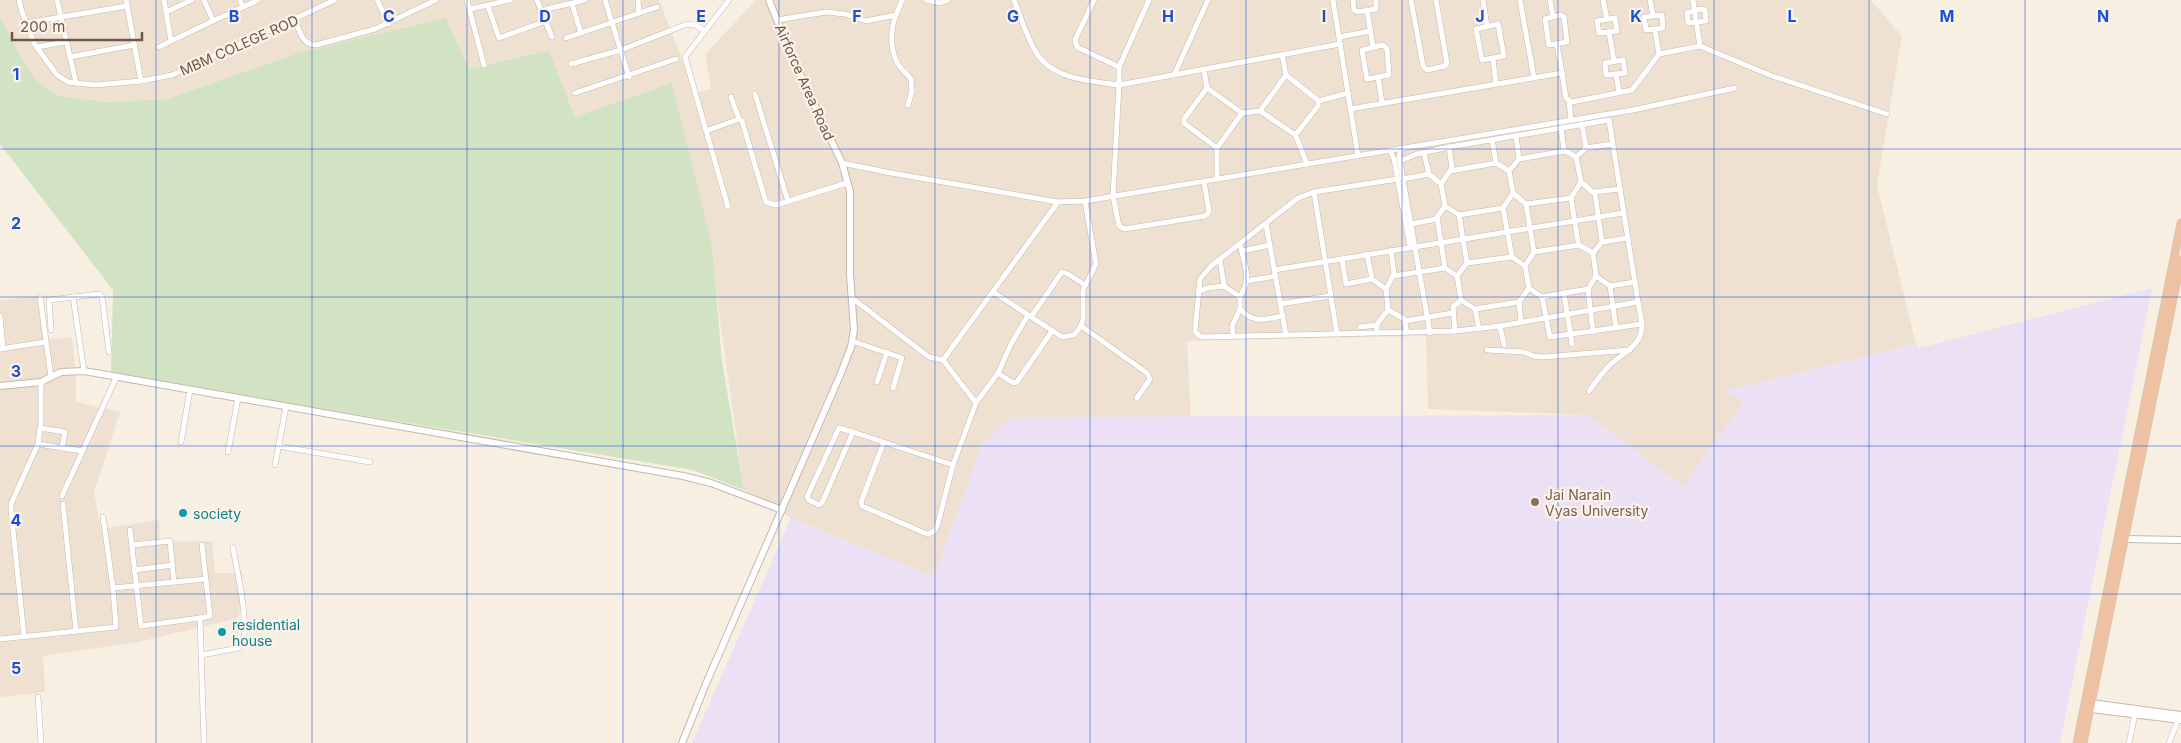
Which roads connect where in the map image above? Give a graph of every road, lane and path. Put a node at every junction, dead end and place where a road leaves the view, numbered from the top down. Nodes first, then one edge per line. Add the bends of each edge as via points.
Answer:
1 (19, 0) edge
2 (57, 0) edge
3 (164, 0) edge
4 (192, 0) edge
5 (204, 0) edge
6 (240, 0) edge
7 (258, 0) edge
8 (335, 0) edge
9 (377, 0) edge
10 (436, 0) edge
11 (467, 0) edge
12 (510, 0) edge
13 (537, 0) edge
14 (585, 0) edge
15 (606, 0) edge
16 (638, 0) edge
17 (730, 0) edge
18 (769, 0) edge
19 (902, 0) edge
20 (926, 0) edge
21 (948, 0) edge
22 (1014, 0) edge
23 (1094, 0) edge
24 (1149, 0) edge
25 (1208, 0) edge
26 (1333, 0) edge
27 (1353, 0) edge
28 (1376, 0) edge
29 (1411, 0) edge
30 (1436, 0) edge
31 (1482, 0) edge
32 (1520, 0) edge
33 (1550, 0) edge
34 (1603, 0) edge
35 (1650, 0) edge
36 (1693, 0) edge
37 (500, 1) edge
38 (126, 3) edge
39 (572, 4) junction
40 (488, 6) junction
41 (243, 7) junction
42 (657, 7) dead end
43 (470, 9) junction
44 (547, 9) dead end
45 (1367, 10) junction
46 (1695, 11) junction
47 (166, 12) junction
48 (640, 13) junction
49 (896, 15) junction
50 (1553, 16) junction
51 (1653, 16) junction
52 (61, 17) junction
53 (1607, 19) junction
54 (295, 20) junction
55 (777, 20) junction
56 (213, 21) junction
57 (546, 21) junction
58 (26, 23) junction
59 (612, 23) junction
60 (388, 24) junction
61 (1697, 24) junction
62 (1487, 26) junction
63 (1655, 30) junction
64 (1370, 31) junction
65 (704, 32) junction
66 (1609, 32) junction
67 (580, 33) junction
68 (552, 37) dead end
69 (566, 38) dead end
70 (171, 41) junction
71 (1339, 41) junction
72 (66, 42) junction
73 (134, 45) junction
74 (1558, 45) junction
75 (1700, 46) junction
76 (36, 47) junction
77 (159, 47) dead end
78 (1373, 47) junction
79 (621, 50) junction
80 (1660, 54) junction
81 (1282, 55) junction
82 (70, 57) junction
83 (676, 59) dead end
84 (1492, 59) junction
85 (1614, 61) junction
86 (484, 64) dead end
87 (571, 64) dead end
88 (1119, 67) junction
89 (1204, 70) junction
90 (1562, 73) junction
91 (1616, 74) junction
92 (1174, 75) junction
93 (1286, 75) junction
94 (629, 77) junction
95 (1378, 78) junction
96 (1534, 78) junction
97 (141, 81) junction
98 (76, 83) junction
99 (1496, 84) junction
100 (1119, 85) junction
101 (1207, 88) junction
102 (1735, 88) dead end
103 (1619, 92) junction
104 (575, 93) dead end
105 (1348, 93) junction
106 (754, 94) dead end
107 (731, 97) dead end
108 (1318, 101) junction
109 (1569, 101) junction
110 (1382, 103) junction
111 (908, 105) dead end
112 (1350, 109) junction
113 (1260, 111) junction
114 (1242, 113) junction
115 (1887, 114) dead end
116 (739, 119) junction
117 (1571, 120) junction
118 (1582, 124) junction
119 (1560, 128) junction
120 (706, 131) junction
121 (1295, 134) junction
122 (1516, 136) junction
123 (1492, 140) junction
124 (1612, 144) junction
125 (1449, 147) junction
126 (1217, 148) junction
127 (1401, 148) junction
128 (1586, 148) junction
129 (1390, 150) junction
130 (1565, 151) junction
131 (1424, 153) junction
132 (1358, 156) junction
133 (1576, 157) junction
134 (1519, 159) junction
135 (1400, 161) junction
136 (842, 163) junction
137 (1496, 163) junction
138 (1307, 164) junction
139 (1450, 170) junction
140 (1509, 172) junction
141 (1429, 174) junction
142 (1217, 179) junction
143 (1401, 179) junction
144 (1204, 181) junction
145 (847, 182) junction
146 (1581, 182) junction
147 (1441, 184) junction
148 (1620, 189) junction
149 (1314, 192) junction
150 (1594, 192) junction
151 (1513, 193) junction
152 (1114, 196) junction
153 (1571, 198) junction
154 (788, 201) junction
155 (1085, 201) junction
156 (1058, 202) junction
157 (1526, 204) junction
158 (1445, 206) junction
159 (728, 207) dead end
160 (1503, 208) junction
161 (1623, 213) junction
162 (1459, 215) junction
163 (1599, 217) junction
164 (1437, 219) junction
165 (1575, 220) junction
166 (2181, 223) edge
167 (1266, 224) junction
168 (1411, 224) junction
169 (1531, 228) junction
170 (1507, 232) junction
171 (1464, 238) junction
172 (1628, 238) junction
173 (1440, 242) junction
174 (1602, 242) junction
175 (1240, 244) junction
176 (1270, 245) junction
177 (1579, 245) junction
178 (1413, 247) junction
179 (1391, 250) junction
180 (1242, 251) junction
181 (1534, 252) junction
182 (1593, 253) junction
183 (1367, 254) junction
184 (1512, 256) junction
185 (1220, 259) junction
186 (1342, 259) junction
187 (2181, 260) edge
188 (1325, 262) junction
189 (1467, 263) junction
190 (1525, 266) junction
191 (1445, 268) junction
192 (2180, 269) edge
193 (1274, 270) junction
194 (1419, 272) junction
195 (1276, 276) junction
196 (1393, 276) junction
197 (1457, 276) junction
198 (1596, 276) junction
199 (1372, 279) junction
200 (1246, 281) junction
201 (1635, 282) junction
202 (1085, 284) junction
203 (1224, 286) junction
204 (1610, 286) junction
205 (1529, 288) junction
206 (1386, 289) junction
207 (1588, 289) junction
208 (993, 292) junction
209 (1198, 292) junction
210 (1564, 293) junction
211 (1330, 296) junction
212 (40, 297) dead end
213 (74, 297) junction
214 (1240, 297) junction
215 (1542, 297) junction
216 (852, 298) junction
217 (1461, 300) junction
218 (1519, 302) junction
219 (1638, 302) junction
220 (1280, 304) junction
221 (1613, 307) junction
222 (1240, 309) junction
223 (1475, 309) junction
224 (1388, 310) junction
225 (1591, 310) junction
226 (1452, 313) junction
227 (1567, 314) junction
228 (0, 316) edge
229 (1030, 316) junction
230 (1282, 316) junction
231 (1428, 317) junction
232 (1546, 318) junction
233 (1405, 321) junction
234 (1521, 322) junction
235 (1642, 324) junction
236 (1377, 325) junction
237 (1081, 326) junction
238 (1500, 326) junction
239 (1360, 328) dead end
240 (1616, 328) junction
241 (1479, 329) junction
242 (51, 330) dead end
243 (1052, 331) junction
244 (1455, 331) junction
245 (1406, 332) junction
246 (1593, 332) junction
247 (1378, 333) junction
248 (1430, 333) junction
249 (1286, 334) junction
250 (1337, 334) junction
251 (1570, 335) junction
252 (1233, 336) junction
253 (852, 341) junction
254 (45, 342) junction
255 (1572, 344) dead end
256 (1504, 345) dead end
257 (2, 349) edge
258 (1487, 350) dead end
259 (1630, 350) junction
260 (109, 352) dead end
261 (887, 352) junction
262 (942, 360) junction
263 (84, 371) junction
264 (998, 373) junction
265 (51, 377) junction
266 (116, 378) junction
267 (41, 382) junction
268 (877, 382) dead end
269 (0, 386) edge
270 (893, 388) dead end
271 (190, 390) junction
272 (1590, 391) dead end
273 (238, 398) junction
274 (1137, 398) dead end
275 (976, 402) junction
276 (286, 407) junction
277 (40, 428) junction
278 (853, 432) junction
279 (181, 442) dead end
280 (884, 442) junction
281 (38, 444) junction
282 (278, 446) junction
283 (62, 448) junction
284 (82, 451) junction
285 (228, 452) dead end
286 (370, 462) dead end
287 (275, 465) dead end
288 (953, 465) junction
289 (62, 496) dead end
290 (63, 504) dead end
291 (782, 510) junction
292 (103, 516) dead end
293 (130, 530) dead end
294 (2126, 539) junction
295 (2181, 540) edge
296 (132, 545) junction
297 (202, 545) dead end
298 (233, 548) dead end
299 (173, 566) junction
300 (134, 570) junction
301 (206, 579) junction
302 (174, 582) junction
303 (136, 586) junction
304 (113, 588) junction
305 (200, 618) junction
306 (76, 631) junction
307 (24, 636) junction
308 (0, 639) edge
309 (201, 655) junction
310 (38, 697) dead end
311 (2091, 706) junction
312 (2135, 714) junction
313 (2180, 718) edge
314 (41, 743) edge
315 (204, 743) edge
316 (682, 743) edge
317 (2077, 743) edge
318 (2083, 743) edge
319 (2129, 743) edge
320 (2169, 743) edge

1 - 58 street
2 - 52 street
3 - 47 street
4 - 47 street
5 - 56 street
6 - 41 street
7 - 41 street
8 - 54 street, MBM COLEGE ROD
9 - 60 street
10 - 60 street
11 - 43 street
12 - 37 street
13 - 57 street
14 - 39 street
15 - 59 street
16 - 48 street
17 - 65 street
18 - 55 street, Airforce Area Road
19 - 49 street
20 - 21 street
22 - 100 street via 1037,54 1047,65 1081,80
23 - 88 street via 1075,40 1077,47
24 - 88 street
25 - 92 street
26 - 71 street
27 - 45 street via 1356,11
28 - 45 street via 1377,8
29 - 30 street via 1422,66 1427,70 1447,63
31 - 62 street
32 - 96 street
33 - 50 street
34 - 53 street
35 - 51 street
36 - 46 street
37 - 40 street
38 - 52 street
38 - 73 street
39 - 44 street
39 - 67 street
40 - 43 street
40 - 57 street via 499,38
41 - 56 street
42 - 48 street
43 - 86 street
45 - 64 street
46 - 61 street
46 - 61 street via 1687,14 1687,22
46 - 61 street via 1704,10 1707,14 1706,21
47 - 70 street
48 - 59 street
49 - 55 street via 866,21 826,12
49 - 111 street via 892,48 898,65 912,79
50 - 74 street via 1563,16 1566,32 1567,42
50 - 74 street via 1546,17 1544,21 1549,46
51 - 63 street via 1644,20 1646,30
51 - 63 street via 1663,16 1664,28
52 - 58 street
52 - 72 street
53 - 66 street via 1615,18 1617,31
53 - 66 street via 1597,21 1599,33
54 - 60 street via 304,42 309,45
54 - 97 street, MBM COLEGE ROD via 172,75
55 - 136 street, Airforce Area Road
56 - 70 street
57 - 68 street
58 - 76 street
59 - 67 street
59 - 79 street
61 - 75 street
62 - 84 street via 1476,31 1482,60
62 - 84 street via 1500,26 1504,54
63 - 80 street
64 - 71 street
64 - 78 street
65 - 79 street via 695,25 687,24
65 - 120 street via 685,58
66 - 85 street
67 - 69 street
70 - 77 street
71 - 81 street
71 - 105 street
72 - 76 street
72 - 82 street
73 - 82 street
73 - 97 street
74 - 90 street
75 - 80 street
75 - 115 street via 1772,76
76 - 98 street via 57,75
78 - 95 street via 1362,50 1365,76 1367,79
78 - 95 street via 1383,45 1387,49 1389,73
79 - 87 street
79 - 94 street
80 - 103 street via 1632,90
81 - 89 street
81 - 93 street
82 - 98 street
83 - 94 street
84 - 99 street
85 - 91 street via 1623,60 1624,73
85 - 91 street via 1604,63 1606,75
88 - 100 street
89 - 92 street
89 - 101 street
90 - 96 street
90 - 109 street
91 - 103 street
92 - 100 street
93 - 108 street
93 - 113 street
94 - 104 street
95 - 110 street
96 - 99 street
97 - 98 street, MBM COLEGE ROD via 95,85
99 - 110 street
100 - 152 street
101 - 114 street
101 - 126 street via 1184,123
102 - 117 street
103 - 109 street
105 - 108 street
105 - 112 street
106 - 154 street
107 - 116 street
108 - 121 street via 1318,106
109 - 117 street
110 - 112 street
112 - 132 street
113 - 114 street
113 - 121 street
114 - 126 street
116 - 120 street
116 - 154 street via 744,124 766,202 776,205
117 - 127 street
118 - 119 street
118 - 124 street via 1609,120
118 - 128 street
119 - 122 street
119 - 130 street
120 - 159 street
121 - 138 street
122 - 123 street
122 - 134 street
123 - 125 street
123 - 137 street
124 - 128 street
124 - 148 street
125 - 131 street
125 - 139 street
126 - 142 street
127 - 129 street
127 - 135 street
128 - 133 street
129 - 132 street
129 - 143 street
130 - 133 street
130 - 134 street
131 - 135 street
131 - 141 street
132 - 138 street
133 - 146 street
134 - 140 street
135 - 143 street
136 - 145 street, Airforce Area Road
136 - 156 street
137 - 139 street
137 - 140 street
138 - 142 street
139 - 147 street
140 - 151 street
141 - 143 street
141 - 147 street
142 - 144 street
143 - 149 street
143 - 168 street
143 - 178 street
144 - 152 street
144 - 152 street via 1209,212 1205,216 1156,225 1125,229 1119,226
145 - 154 street
145 - 216 street, Airforce Area Road
146 - 150 street
146 - 153 street
147 - 158 street
148 - 150 street
148 - 161 street
149 - 167 street via 1298,198
149 - 188 street
150 - 163 street
151 - 157 street
151 - 160 street
152 - 155 street
153 - 157 street
153 - 165 street
155 - 156 street
155 - 202 street via 1096,268
156 - 208 street
157 - 169 street
158 - 162 street
158 - 164 street
160 - 162 street
160 - 170 street
161 - 163 street
161 - 172 street
162 - 171 street
163 - 165 street
163 - 174 street
164 - 168 street
164 - 173 street
165 - 169 street
165 - 177 street
166 - 317 highway
167 - 175 street
167 - 176 street
168 - 178 street
169 - 170 street
169 - 181 street
170 - 171 street
170 - 184 street
171 - 173 street
171 - 189 street
172 - 174 street
172 - 201 street
173 - 178 street
173 - 191 street
174 - 182 street
175 - 180 street
175 - 185 street
176 - 180 street
176 - 193 street
177 - 181 street
177 - 182 street
178 - 179 street
178 - 194 street
179 - 183 street
179 - 196 street
180 - 200 street
181 - 190 street
182 - 198 street
183 - 186 street
183 - 199 street
184 - 189 street
184 - 190 street
185 - 203 street
185 - 209 street via 1200,279
186 - 188 street
186 - 199 street via 1346,284
187 - 192 highway
188 - 193 street
188 - 211 street
189 - 197 street
190 - 205 street
191 - 194 street
191 - 197 street
192 - 294 highway
193 - 195 street
194 - 196 street
194 - 231 street
195 - 200 street
195 - 220 street
196 - 206 street
197 - 217 street
198 - 204 street
198 - 207 street
199 - 206 street
200 - 214 street
201 - 204 street
201 - 219 street
202 - 229 street via 1062,272
202 - 237 street
203 - 209 street
203 - 214 street
204 - 221 street
205 - 215 street
205 - 218 street
206 - 224 street
207 - 210 street
207 - 225 street
208 - 229 street
208 - 262 street
209 - 252 street via 1195,331 1204,337
210 - 215 street
210 - 227 street
211 - 220 street
211 - 250 street
212 - 254 street
213 - 242 street via 49,300
213 - 260 street via 101,295
213 - 263 street
214 - 222 street
215 - 232 street
216 - 253 street, Airforce Area Road
216 - 262 street via 929,357
217 - 223 street
217 - 226 street via 1453,307
218 - 223 street
218 - 234 street
219 - 221 street
219 - 235 street
220 - 230 street
221 - 225 street
221 - 240 street
222 - 230 street via 1256,320
222 - 252 street via 1233,324
223 - 241 street
224 - 233 street
224 - 236 street
225 - 227 street
225 - 246 street
226 - 231 street
226 - 244 street
227 - 232 street
227 - 251 street
228 - 257 street
229 - 243 street
229 - 264 street via 1011,344
230 - 249 street
231 - 233 street
231 - 248 street
232 - 234 street
232 - 251 street via 1550,337
233 - 245 street
234 - 238 street
235 - 240 street
235 - 259 street via 1641,336
236 - 239 street
236 - 247 street
237 - 243 street via 1070,337 1062,337
237 - 274 street via 1147,373 1150,379
238 - 241 street
238 - 256 street
240 - 246 street
241 - 244 street
243 - 264 street via 1017,382
244 - 248 street
245 - 247 street
245 - 248 street
246 - 251 street
247 - 250 street
249 - 250 street
249 - 252 street
251 - 255 street
253 - 261 street
253 - 291 street, Airforce Area Road
254 - 257 street
254 - 265 street
258 - 259 street via 1524,352 1543,357
259 - 272 street via 1608,366
261 - 268 street
261 - 270 street via 903,360
262 - 275 street
263 - 265 street via 62,372
263 - 266 street
264 - 275 street
265 - 267 street
266 - 271 street
266 - 284 street
267 - 269 street
267 - 277 street
271 - 273 street
271 - 279 street
273 - 276 street
273 - 285 street
275 - 288 street
276 - 282 street
276 - 291 street via 683,476
277 - 281 street
277 - 283 street via 65,432
278 - 278 street via 822,503 819,505 809,500 807,497 838,430 842,428
278 - 280 street
280 - 288 street
280 - 288 street via 862,506 927,534 935,530 938,523
281 - 283 street
281 - 307 street via 11,510
282 - 286 street
282 - 287 street
283 - 284 street
284 - 289 street
290 - 306 street
291 - 316 street, Airforce Area Road
292 - 304 street
293 - 296 street
294 - 295 street
294 - 311 highway
296 - 299 street via 170,541
296 - 300 street
297 - 301 street
298 - 309 street via 245,638 239,648
299 - 300 street
299 - 302 street
300 - 303 street
301 - 302 street
301 - 305 street via 210,616
302 - 303 street
303 - 304 street
303 - 305 street via 141,626
304 - 306 street via 116,627
305 - 309 street
306 - 307 street
307 - 308 street
309 - 315 street
310 - 314 street
311 - 312 street
311 - 313 street
311 - 318 highway
312 - 313 street
312 - 319 street
313 - 320 street

